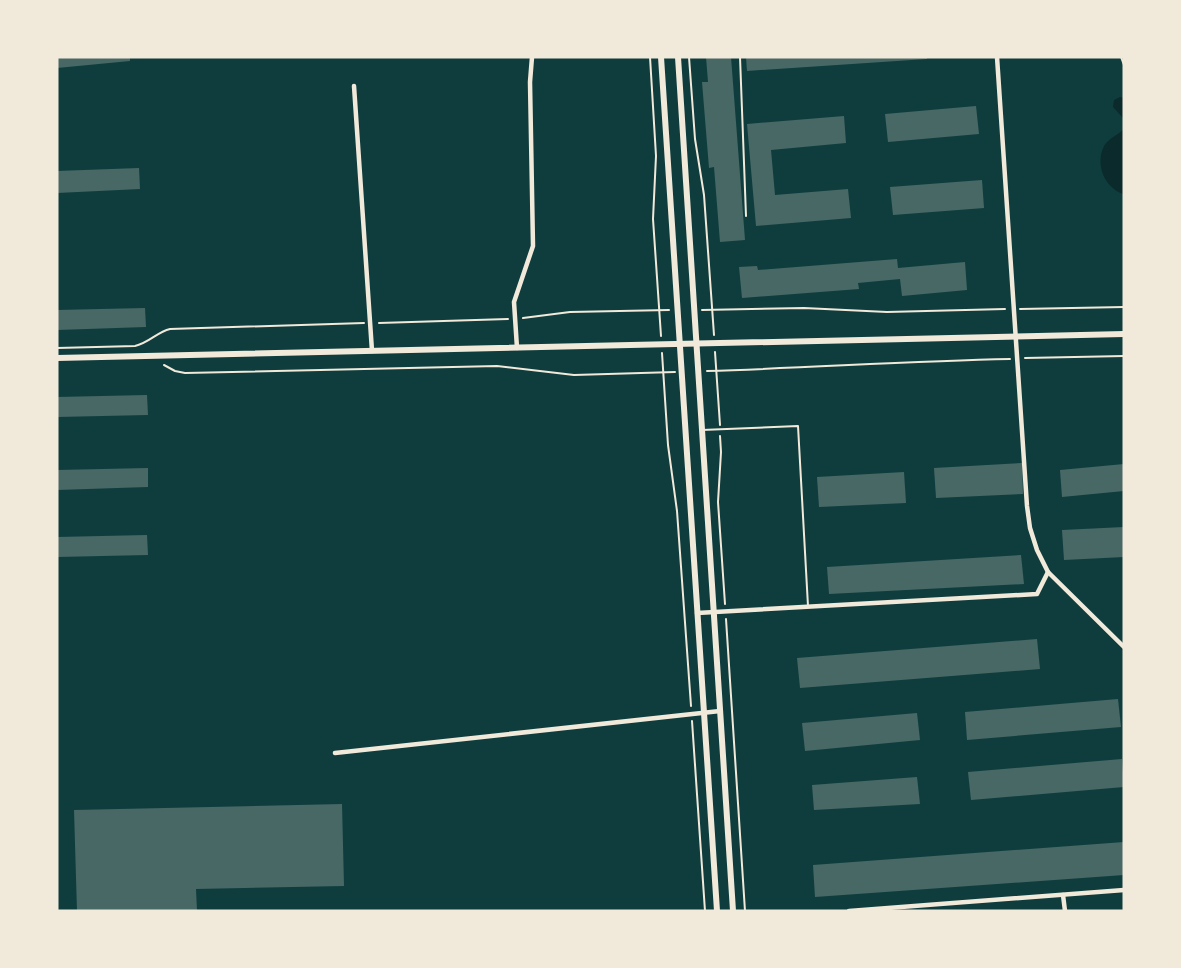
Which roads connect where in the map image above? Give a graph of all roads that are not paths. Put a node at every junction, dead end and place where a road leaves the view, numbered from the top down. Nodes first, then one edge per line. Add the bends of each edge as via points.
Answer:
1 (532, 57) edge
2 (662, 57) edge
3 (678, 57) edge
4 (740, 57) edge
5 (997, 57) edge
6 (354, 86) dead end
7 (746, 216) dead end
8 (1124, 334) edge
9 (1016, 336) junction
10 (680, 344) junction
11 (696, 344) junction
12 (517, 348) junction
13 (372, 351) junction
14 (57, 358) edge
15 (702, 430) junction
16 (1048, 572) junction
17 (808, 606) junction
18 (714, 612) junction
19 (698, 613) junction
20 (1124, 646) edge
21 (720, 711) junction
22 (704, 713) junction
23 (335, 753) dead end
24 (1124, 890) edge
25 (1063, 895) junction
26 (717, 911) edge
27 (733, 911) edge
28 (849, 911) edge
29 (1065, 911) edge

1 - 12 street via 533,246 514,302
2 - 10 street
3 - 11 street
4 - 7 lane
5 - 9 street
6 - 13 street
8 - 9 street
9 - 11 street
9 - 16 street via 1027,506 1030,528
10 - 11 street
10 - 12 street
10 - 19 street
11 - 15 street
12 - 13 street
13 - 14 street
15 - 17 lane via 798,426
15 - 18 street
16 - 17 street via 1037,594
16 - 20 street
17 - 18 street
18 - 19 street
18 - 21 street
19 - 22 street
21 - 22 street
21 - 27 street
22 - 23 street
22 - 26 street
24 - 25 street
25 - 28 street
25 - 29 street

